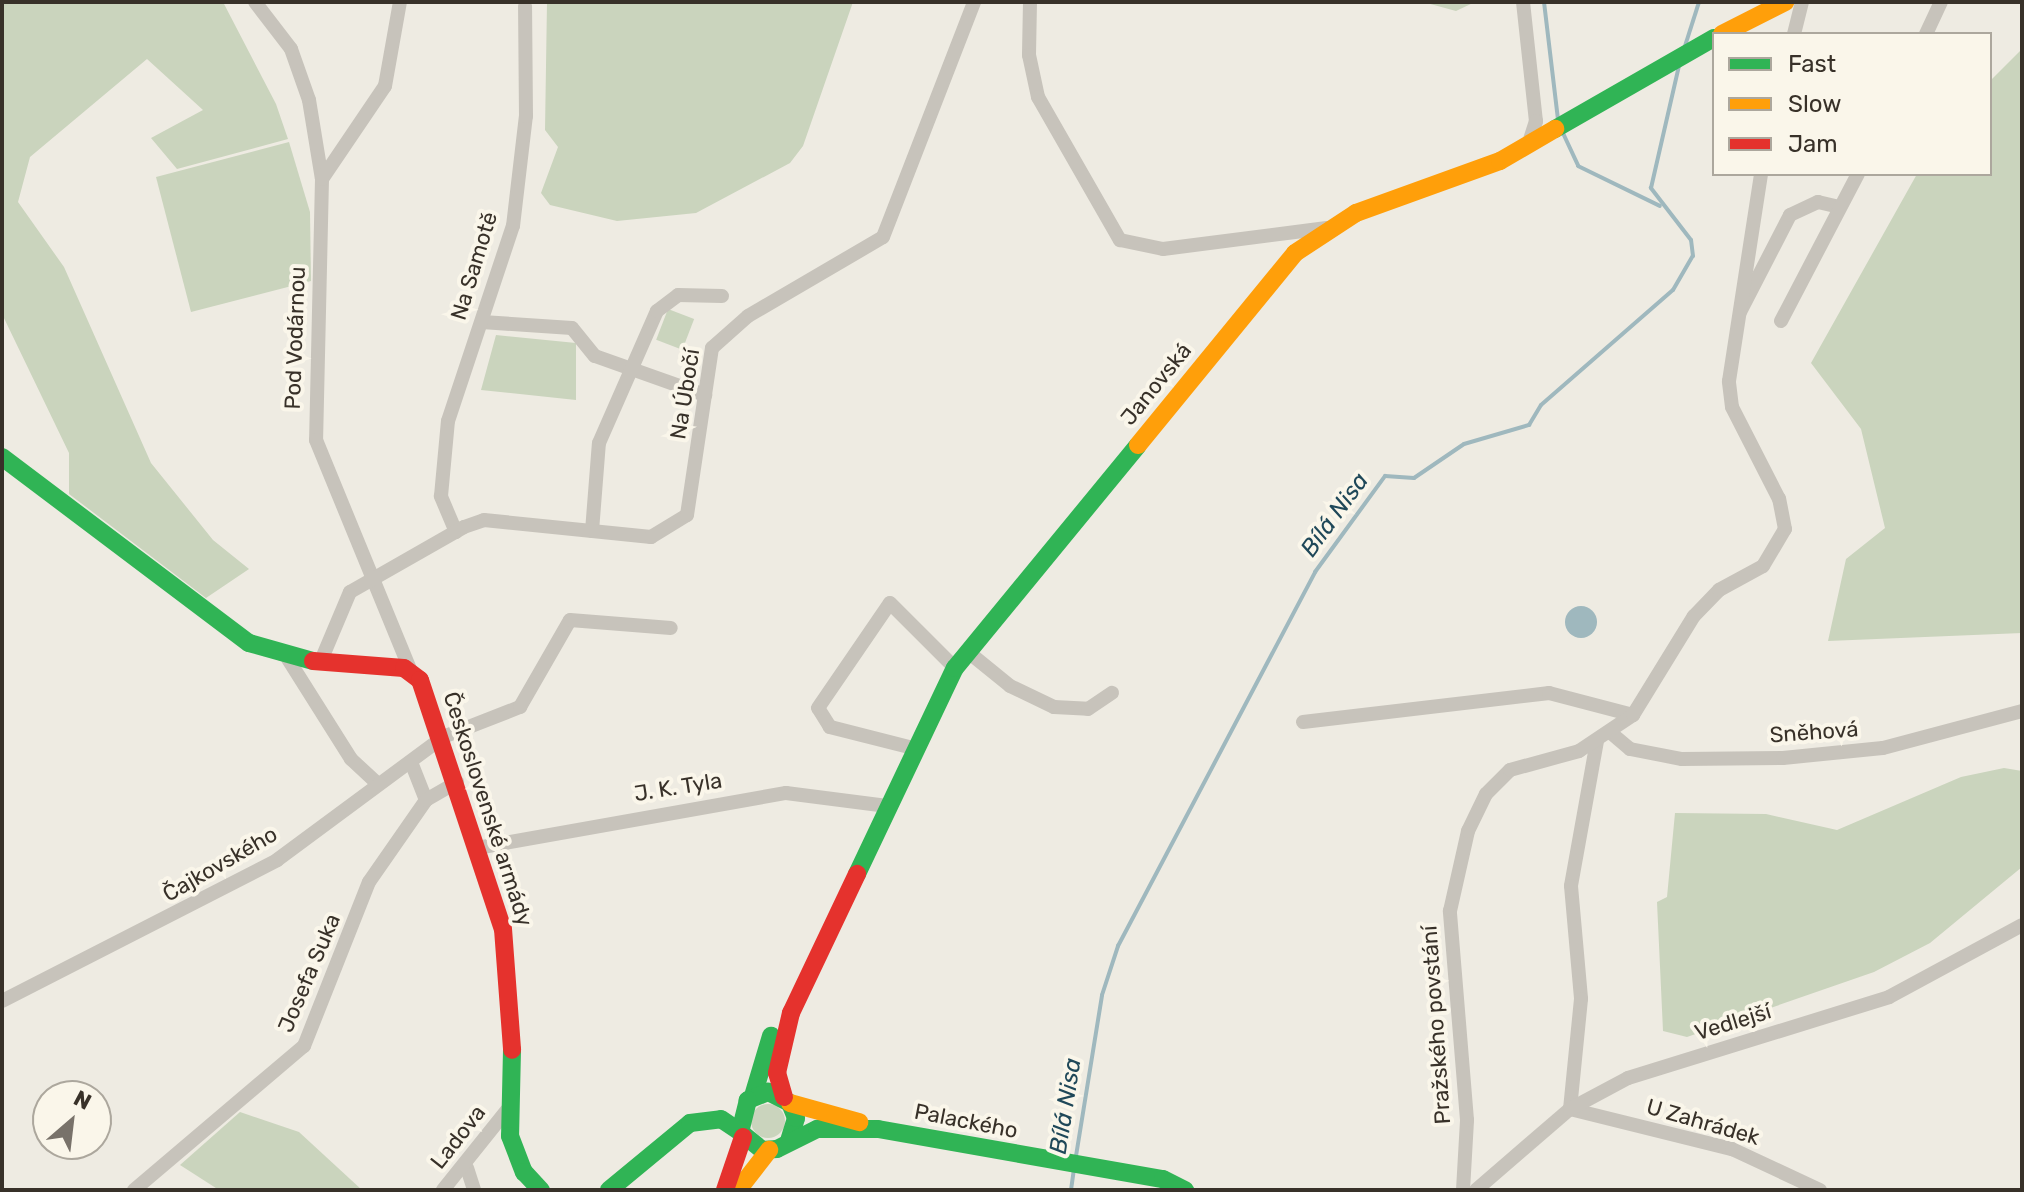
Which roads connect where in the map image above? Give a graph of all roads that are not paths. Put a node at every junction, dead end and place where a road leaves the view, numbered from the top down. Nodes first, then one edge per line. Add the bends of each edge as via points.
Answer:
1 (255, 2) edge
2 (400, 2) edge
3 (974, 2) edge
4 (1030, 2) edge
5 (1523, 2) edge
6 (1785, 2) edge
7 (1802, 2) edge
8 (1941, 2) edge
9 (525, 6) dead end
10 (1726, 32) edge
11 (1794, 32) edge
12 (1927, 32) edge
13 (1708, 42) edge
14 (1537, 136) junction
15 (1761, 176) edge
16 (1857, 176) edge
17 (322, 179) junction
18 (1839, 207) junction
19 (1327, 228) junction
20 (722, 296) dead end
21 (1738, 315) junction
22 (1781, 321) dead end
23 (482, 322) junction
24 (630, 371) junction
25 (705, 395) junction
26 (2, 457) edge
27 (592, 531) junction
28 (456, 532) junction
29 (368, 577) junction
30 (671, 628) dead end
31 (967, 651) junction
32 (288, 659) junction
33 (320, 663) junction
34 (955, 668) junction
35 (411, 672) junction
36 (1112, 693) dead end
37 (2022, 711) edge
38 (1633, 715) junction
39 (1303, 722) dead end
40 (1611, 733) junction
41 (443, 737) junction
42 (1597, 741) junction
43 (913, 748) junction
44 (411, 762) junction
45 (457, 782) junction
46 (378, 784) junction
47 (426, 800) junction
48 (887, 806) junction
49 (477, 848) junction
50 (2022, 925) edge
51 (818, 953) junction
52 (2, 1001) edge
53 (750, 1098) junction
54 (787, 1100) junction
55 (1570, 1109) junction
56 (507, 1110) junction
57 (878, 1129) junction
58 (742, 1134) junction
59 (789, 1141) junction
60 (658, 1145) junction
61 (769, 1150) junction
62 (467, 1168) junction
63 (134, 1190) edge
64 (443, 1190) edge
65 (474, 1190) edge
66 (541, 1190) edge
67 (609, 1190) edge
68 (725, 1190) edge
69 (738, 1190) edge
70 (1185, 1190) edge
71 (1463, 1190) edge
72 (1476, 1190) edge
73 (1820, 1190) edge

1 - 17 street, Pod Vodárnou via 291,49 309,100
2 - 17 street via 385,86
3 - 25 street, Na Úbočí via 892,225 875,247 724,334 710,354
4 - 19 street via 1029,55 1038,97 1120,240 1163,249
5 - 14 street
6 - 10 street
7 - 11 street
8 - 12 street
9 - 23 street, Na Samotě via 526,116 513,226
13 - 14 street, Janovská
14 - 19 street, Janovská via 1464,177
15 - 21 street, Pražského povstání
16 - 18 street
17 - 29 street, Pod Vodárnou via 313,419 323,469
18 - 21 street, Pražského povstání via 1818,202 1790,215
18 - 22 street
19 - 31 street, Janovská via 1295,253
20 - 24 street via 665,302
21 - 38 street, Pražského povstání via 1732,407 1779,499 1785,529 1763,566 1719,590 1694,616
23 - 24 street via 577,329 591,354
23 - 28 street, Na Samotě via 448,421 441,496
24 - 25 street
24 - 27 street via 599,443
25 - 27 street, Na Úbočí via 687,515 651,537
26 - 32 street via 229,629
27 - 28 street, Na Úbočí via 484,520
28 - 29 street, Na Úbočí
29 - 33 street, Na Úbočí via 338,607
29 - 35 street, Pod Vodárnou
30 - 41 street, Čajkovského via 570,620 520,707
31 - 34 street, Janovská
31 - 36 street via 1010,686 1054,707 1088,709
32 - 33 street
32 - 46 street via 351,759
33 - 35 street
34 - 43 street, Janovská
34 - 43 street via 890,603 818,708 830,727
35 - 41 street, Československé armády
37 - 40 street, Sněhová via 1883,748 1783,758 1682,759 1630,749
38 - 39 street via 1549,693
38 - 40 street, Pražského povstání
40 - 42 street, Pražského povstání
41 - 44 street, Čajkovského
41 - 45 street, Československé armády
42 - 55 street via 1571,886 1581,999
42 - 71 street, Pražského povstání via 1510,770 1486,794 1468,831 1450,911 1467,1120
43 - 48 street, Janovská
44 - 46 street, Čajkovského
44 - 47 street
45 - 47 street, Josefa Suka
45 - 49 street, Československé armády
46 - 52 street, Čajkovského via 277,860
47 - 63 street, Josefa Suka via 369,882 304,1046
48 - 49 street, J. K. Tyla via 786,793
48 - 51 street, Janovská
49 - 56 street, Československé armády via 513,991
50 - 55 street, Vedlejší via 1889,997 1628,1078
51 - 53 street, Janovská via 776,1021
51 - 54 street, Janovská via 784,1036 777,1073
53 - 54 street
53 - 58 street
53 - 60 street via 695,1109
54 - 57 street, Palackého
54 - 59 street via 796,1118
55 - 72 street, Vedlejší
55 - 73 street, U Zahrádek via 1732,1149
56 - 62 street, Ladova
56 - 66 street, Československé armády via 515,1155
57 - 59 street, Palackého via 817,1129
57 - 70 street, Palackého via 1092,1167
58 - 60 street via 727,1120 704,1119
58 - 61 street
58 - 68 street
59 - 61 street
60 - 67 street
61 - 69 street
62 - 64 street, Ladova
62 - 65 street

